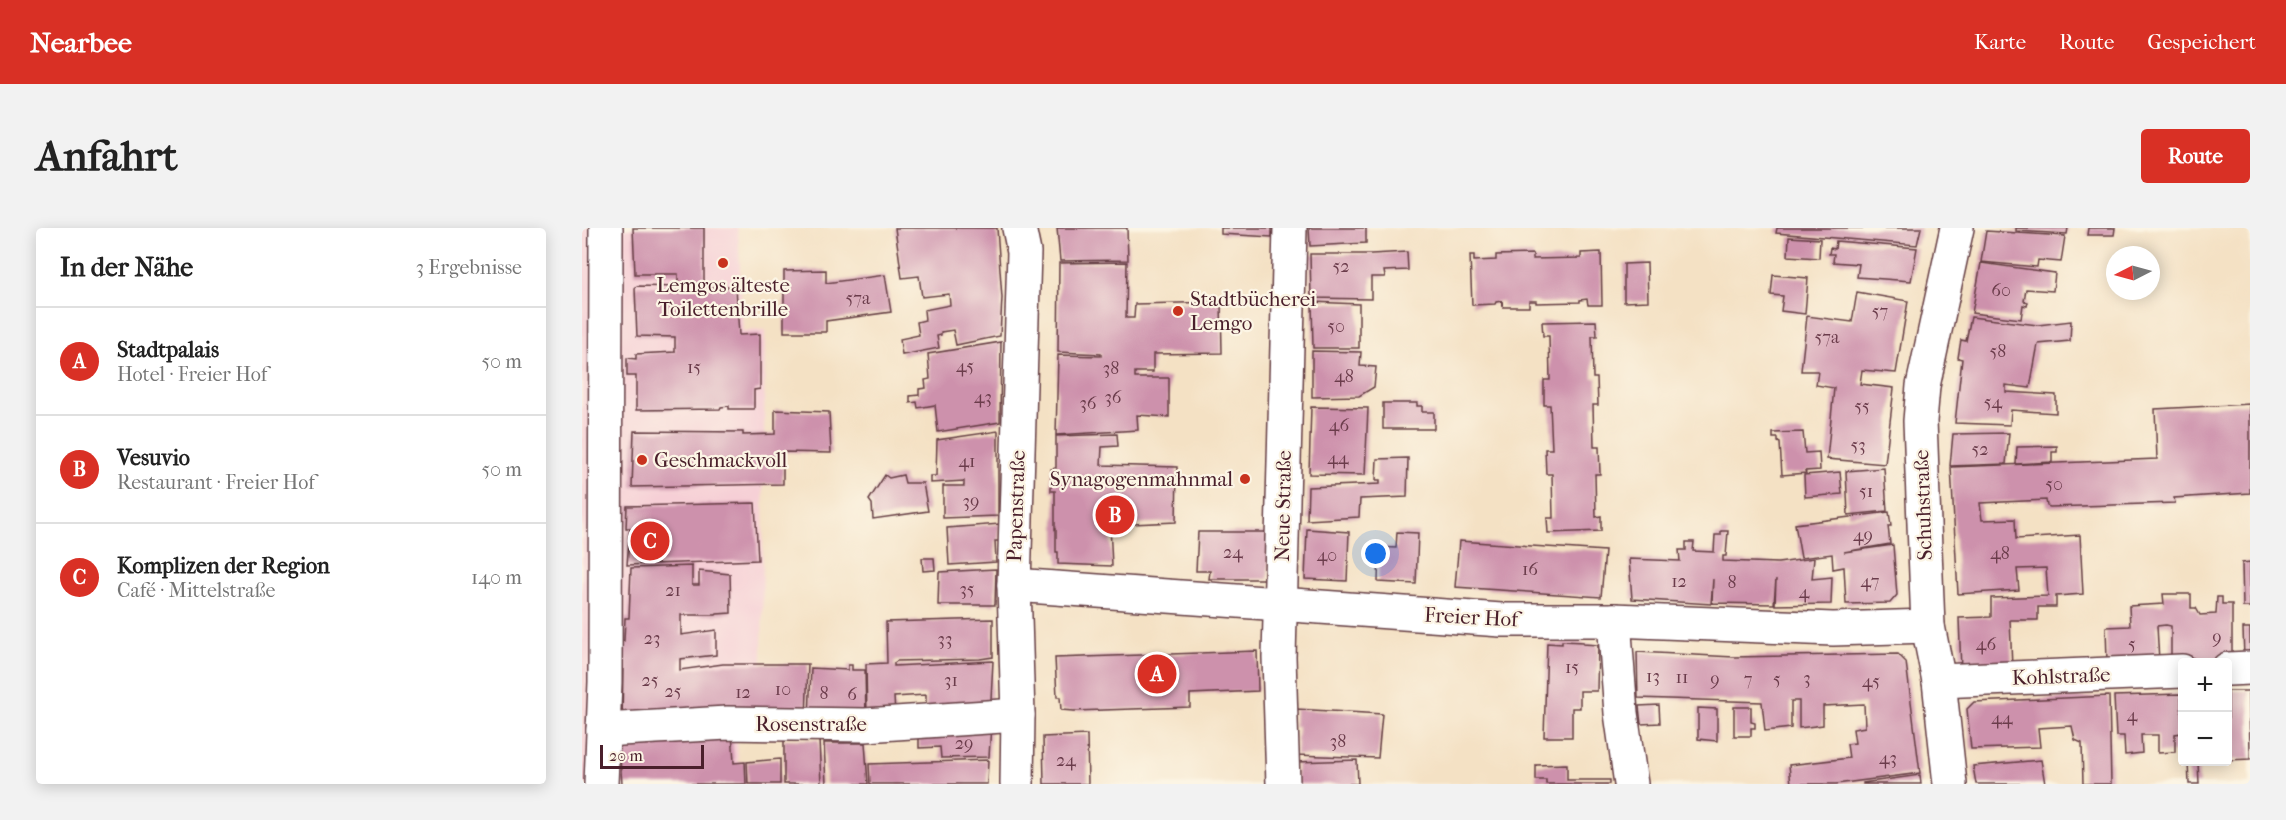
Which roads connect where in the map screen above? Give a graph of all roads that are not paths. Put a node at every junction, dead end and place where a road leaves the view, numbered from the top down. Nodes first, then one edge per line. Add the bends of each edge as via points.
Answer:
1 (606, 228) edge
2 (1018, 228) edge
3 (1290, 228) edge
4 (1957, 228) edge
5 (1014, 585) junction
6 (1280, 604) junction
7 (1614, 620) junction
8 (1929, 626) junction
9 (2250, 668) edge
10 (2232, 669) edge
11 (2178, 671) edge
12 (1940, 681) junction
13 (1018, 715) junction
14 (603, 730) junction
15 (601, 784) edge
16 (1017, 784) edge
17 (1283, 784) edge
18 (1632, 784) edge
19 (1950, 784) edge

1 - 14 street
2 - 5 street, Papenstraße via 1024,252
3 - 6 street, Neue Straße
4 - 8 street, Schuhstraße via 1923,386 1920,421
5 - 6 street, Freier Hof
5 - 13 street, Papenstraße
6 - 7 street, Freier Hof via 1501,620
6 - 17 street, Neue Straße
7 - 8 street, Freier Hof via 1833,629
7 - 18 street via 1621,713
8 - 12 street, Schuhstraße
9 - 10 street
11 - 12 street, Kohlstraße
12 - 19 street, Schuhstraße
13 - 14 street, Rosenstraße via 865,725 727,723
13 - 16 street, Papenstraße
14 - 15 street

